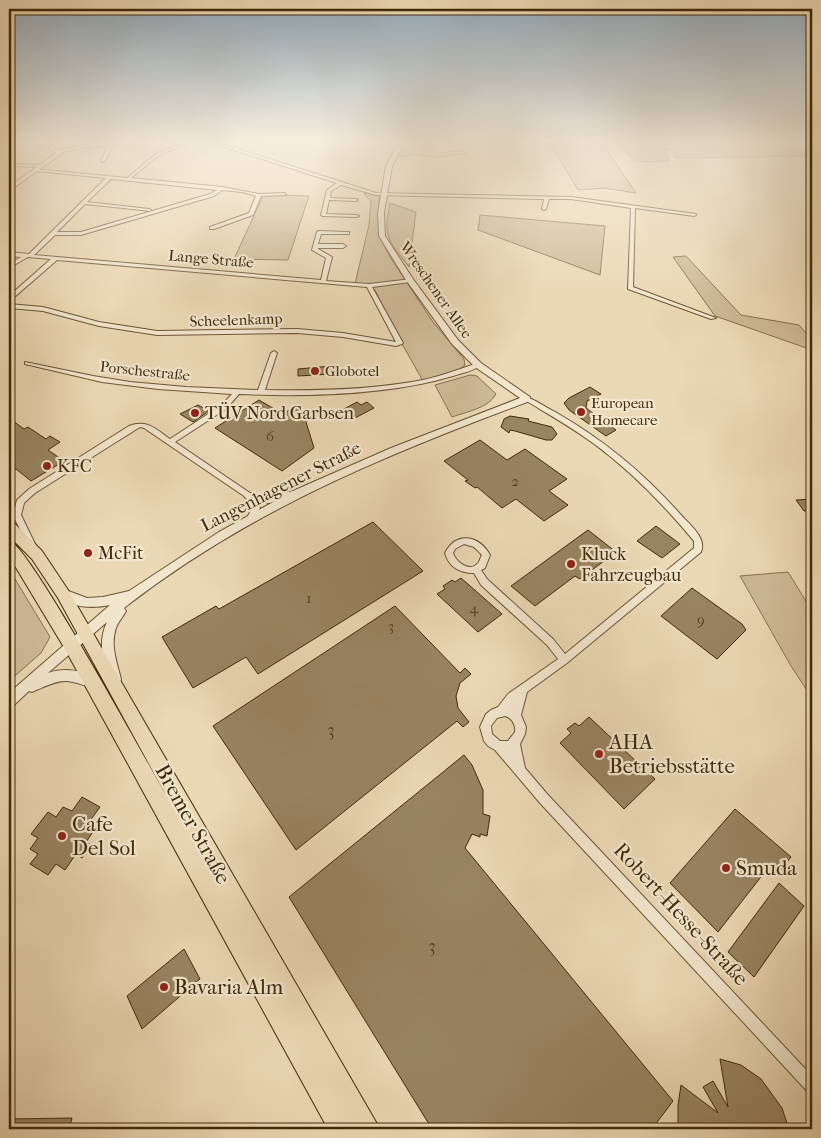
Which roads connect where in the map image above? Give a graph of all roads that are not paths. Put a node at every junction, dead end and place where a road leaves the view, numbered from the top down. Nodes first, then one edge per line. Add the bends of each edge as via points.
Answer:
1 (94, 193) edge
2 (213, 193) edge
3 (251, 193) edge
4 (328, 193) edge
5 (381, 193) edge
6 (284, 194) dead end
7 (384, 194) junction
8 (259, 195) junction
9 (547, 198) junction
10 (327, 200) junction
11 (356, 200) dead end
12 (84, 203) junction
13 (633, 206) junction
14 (544, 209) dead end
15 (154, 211) junction
16 (694, 215) dead end
17 (357, 216) dead end
18 (212, 228) dead end
19 (54, 233) junction
20 (347, 233) dead end
21 (315, 246) junction
22 (343, 246) dead end
23 (9, 254) edge
24 (28, 256) junction
25 (55, 259) junction
26 (9, 266) edge
27 (410, 280) junction
28 (322, 282) junction
29 (369, 286) junction
30 (9, 299) edge
31 (9, 306) edge
32 (713, 318) dead end
33 (274, 353) dead end
34 (27, 364) dead end
35 (478, 365) junction
36 (499, 382) junction
37 (236, 392) junction
38 (260, 392) junction
39 (527, 399) junction
40 (499, 409) junction
41 (170, 442) junction
42 (36, 488) joint
43 (301, 492) junction
44 (247, 494) junction
45 (250, 520) junction
46 (9, 526) edge
47 (9, 546) edge
48 (37, 556) junction
49 (476, 569) dead end
50 (136, 592) junction
51 (64, 594) junction
52 (78, 638) junction
53 (564, 660) junction
54 (93, 682) junction
55 (118, 688) junction
56 (21, 690) junction
57 (522, 692) junction
58 (9, 701) edge
59 (501, 712) junction
60 (515, 718) junction
61 (514, 743) junction
62 (499, 746) junction
63 (520, 770) junction
64 (812, 1086) edge
65 (342, 1129) edge
66 (367, 1129) edge

1 - 12 street
2 - 15 street
3 - 8 street
4 - 10 street
5 - 7 street
6 - 8 street
7 - 9 street
7 - 27 street, Wreschener Allee via 380,222 382,236
8 - 18 street via 250,214
9 - 13 street via 576,198
9 - 14 street
10 - 11 street
10 - 17 street via 323,215
12 - 15 street
12 - 19 street
13 - 16 street
13 - 32 street via 630,288
15 - 19 street via 81,234
19 - 24 street
20 - 21 street via 319,232
21 - 22 street
21 - 28 street via 315,250 329,257
23 - 24 street, Lange Straße
24 - 25 street, Lange Straße
24 - 26 street
25 - 28 street, Lange Straße
25 - 30 street
27 - 29 street, Lange Straße
27 - 35 street, Wreschener Allee via 455,342
28 - 29 street, Lange Straße
29 - 31 street, Scheelenkamp via 400,343 297,331 157,333 99,324 43,309
33 - 38 street
34 - 37 street, Porschestraße via 121,382
35 - 36 street, Wreschener Allee
35 - 38 street, Porschestraße via 444,377 400,386
36 - 39 street, Wreschener Allee
36 - 40 street via 505,396
37 - 38 street, Porschestraße
37 - 41 street via 224,407
39 - 40 street, Langenhagener Straße
39 - 53 street via 598,443 638,476 661,497 699,545 698,550
40 - 43 street, Langenhagener Straße via 394,449
41 - 42 street via 139,425
41 - 44 street
42 - 48 street via 20,502 17,515
43 - 44 street via 269,500
43 - 45 street, Langenhagener Straße
44 - 45 street via 256,508
45 - 50 street, Langenhagener Straße
46 - 48 main road, Bremer Straße
47 - 52 main road, Bremer Straße
48 - 51 main road, Bremer Straße
49 - 53 street via 484,582 550,642
50 - 51 street via 95,604 79,602
50 - 52 street, Langenhagener Straße
50 - 55 street via 112,620 107,632 107,649
51 - 52 main road, Bremer Straße
52 - 54 main road, Bremer Straße
52 - 55 main road, Bremer Straße
52 - 56 street, Langenhagener Straße
53 - 57 street
54 - 56 street via 59,674
54 - 65 main road, Bremer Straße
55 - 66 main road, Bremer Straße via 185,812
56 - 58 street, Langenhagener Straße
57 - 59 street via 512,697
57 - 60 street
59 - 60 street
59 - 62 street via 488,717 485,725 489,739
60 - 61 street via 521,728
61 - 62 street
61 - 63 street, Robert-Hesse-Straße
62 - 63 street, Robert-Hesse-Straße
63 - 64 street, Robert-Hesse-Straße

